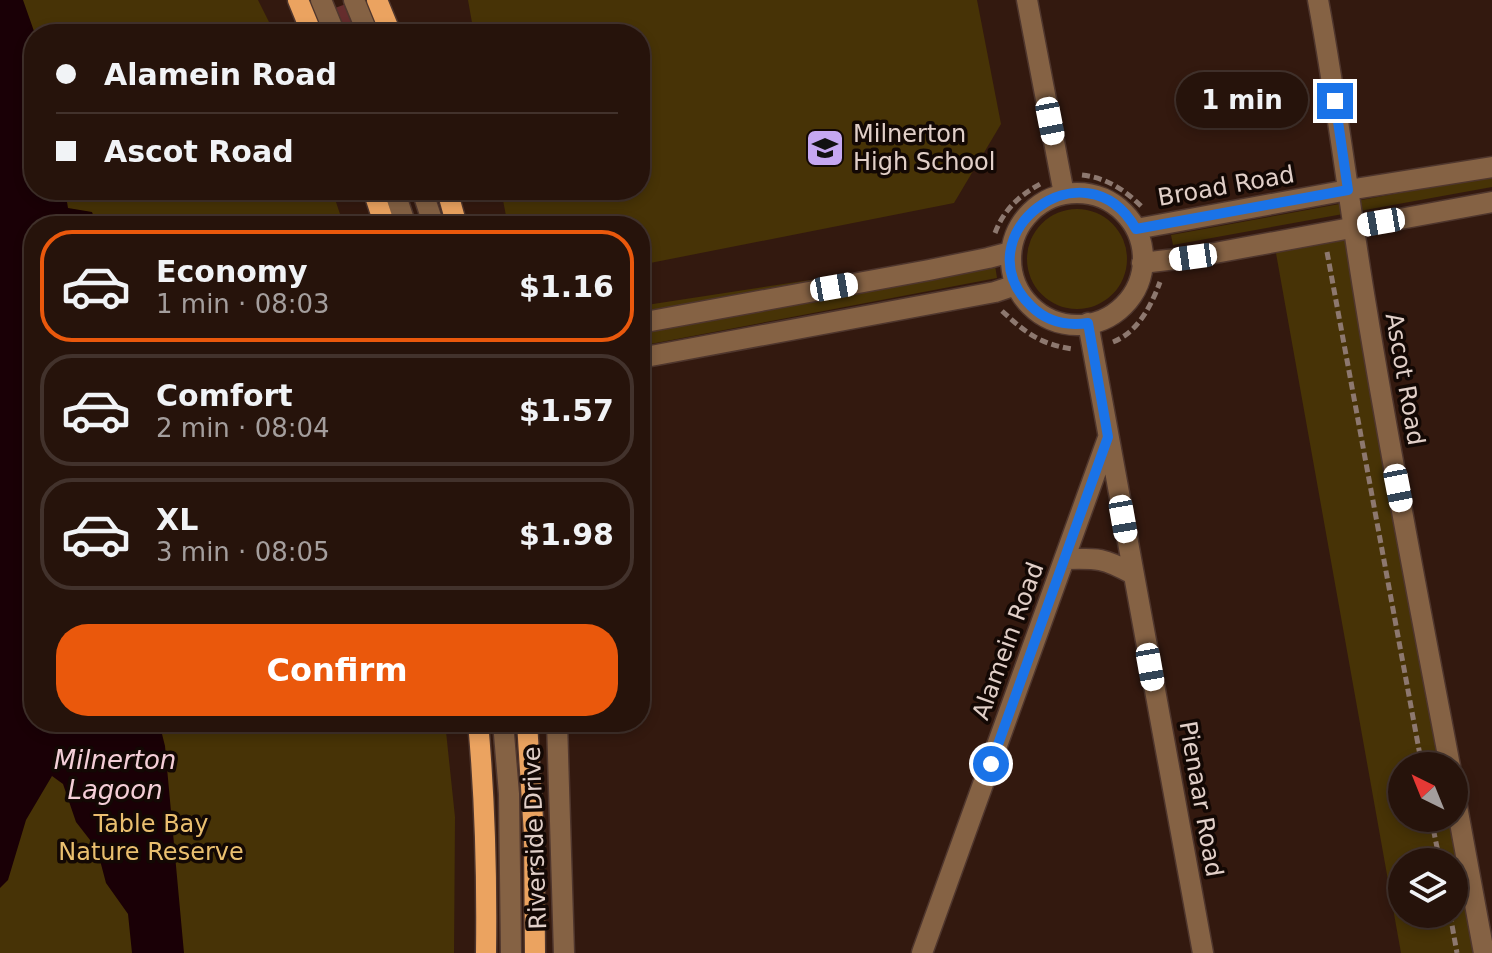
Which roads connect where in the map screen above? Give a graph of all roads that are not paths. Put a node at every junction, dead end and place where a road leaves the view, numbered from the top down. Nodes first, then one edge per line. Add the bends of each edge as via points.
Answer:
1 (298, 0) edge
2 (321, 0) edge
3 (354, 0) edge
4 (377, 0) edge
5 (1027, 0) edge
6 (1318, 0) edge
7 (308, 24) edge
8 (331, 24) edge
9 (364, 24) edge
10 (387, 24) edge
11 (1492, 167) edge
12 (1062, 185) junction
13 (1348, 190) junction
14 (1492, 202) edge
15 (1136, 229) junction
16 (1354, 236) junction
17 (1011, 252) junction
18 (1142, 263) junction
19 (1016, 285) junction
20 (693, 313) junction
21 (650, 321) edge
22 (1088, 323) junction
23 (696, 347) junction
24 (650, 356) edge
25 (1108, 437) junction
26 (1065, 559) junction
27 (1133, 574) junction
28 (479, 732) edge
29 (504, 732) edge
30 (528, 732) edge
31 (557, 732) edge
32 (1447, 752) edge
33 (1462, 832) edge
34 (486, 953) edge
35 (511, 953) edge
36 (535, 953) edge
37 (564, 953) edge
38 (922, 953) edge
39 (1203, 953) edge
40 (1484, 953) edge

1 - 7 main road
2 - 8 street
3 - 9 street
4 - 10 main road
5 - 12 street
6 - 13 street, Ascot Road
11 - 13 street, Broad Road
12 - 15 street, Broad Road via 1103,198
12 - 17 street via 1028,215
13 - 15 street, Broad Road
13 - 16 street, Ascot Road
14 - 16 street
15 - 18 street
16 - 18 street
16 - 32 street, Ascot Road
17 - 19 street
17 - 20 street
18 - 22 street via 1126,303 1112,315
19 - 22 street via 1043,316
19 - 23 street
20 - 21 street
20 - 23 street
22 - 25 street, Pienaar Road
23 - 24 street
25 - 26 street, Alamein Road
25 - 27 street, Pienaar Road
26 - 27 street via 1094,558
26 - 38 street, Alamein Road
27 - 39 street, Pienaar Road
28 - 34 main road
29 - 35 street
30 - 36 main road
31 - 37 street, Riverside Drive
33 - 40 street

